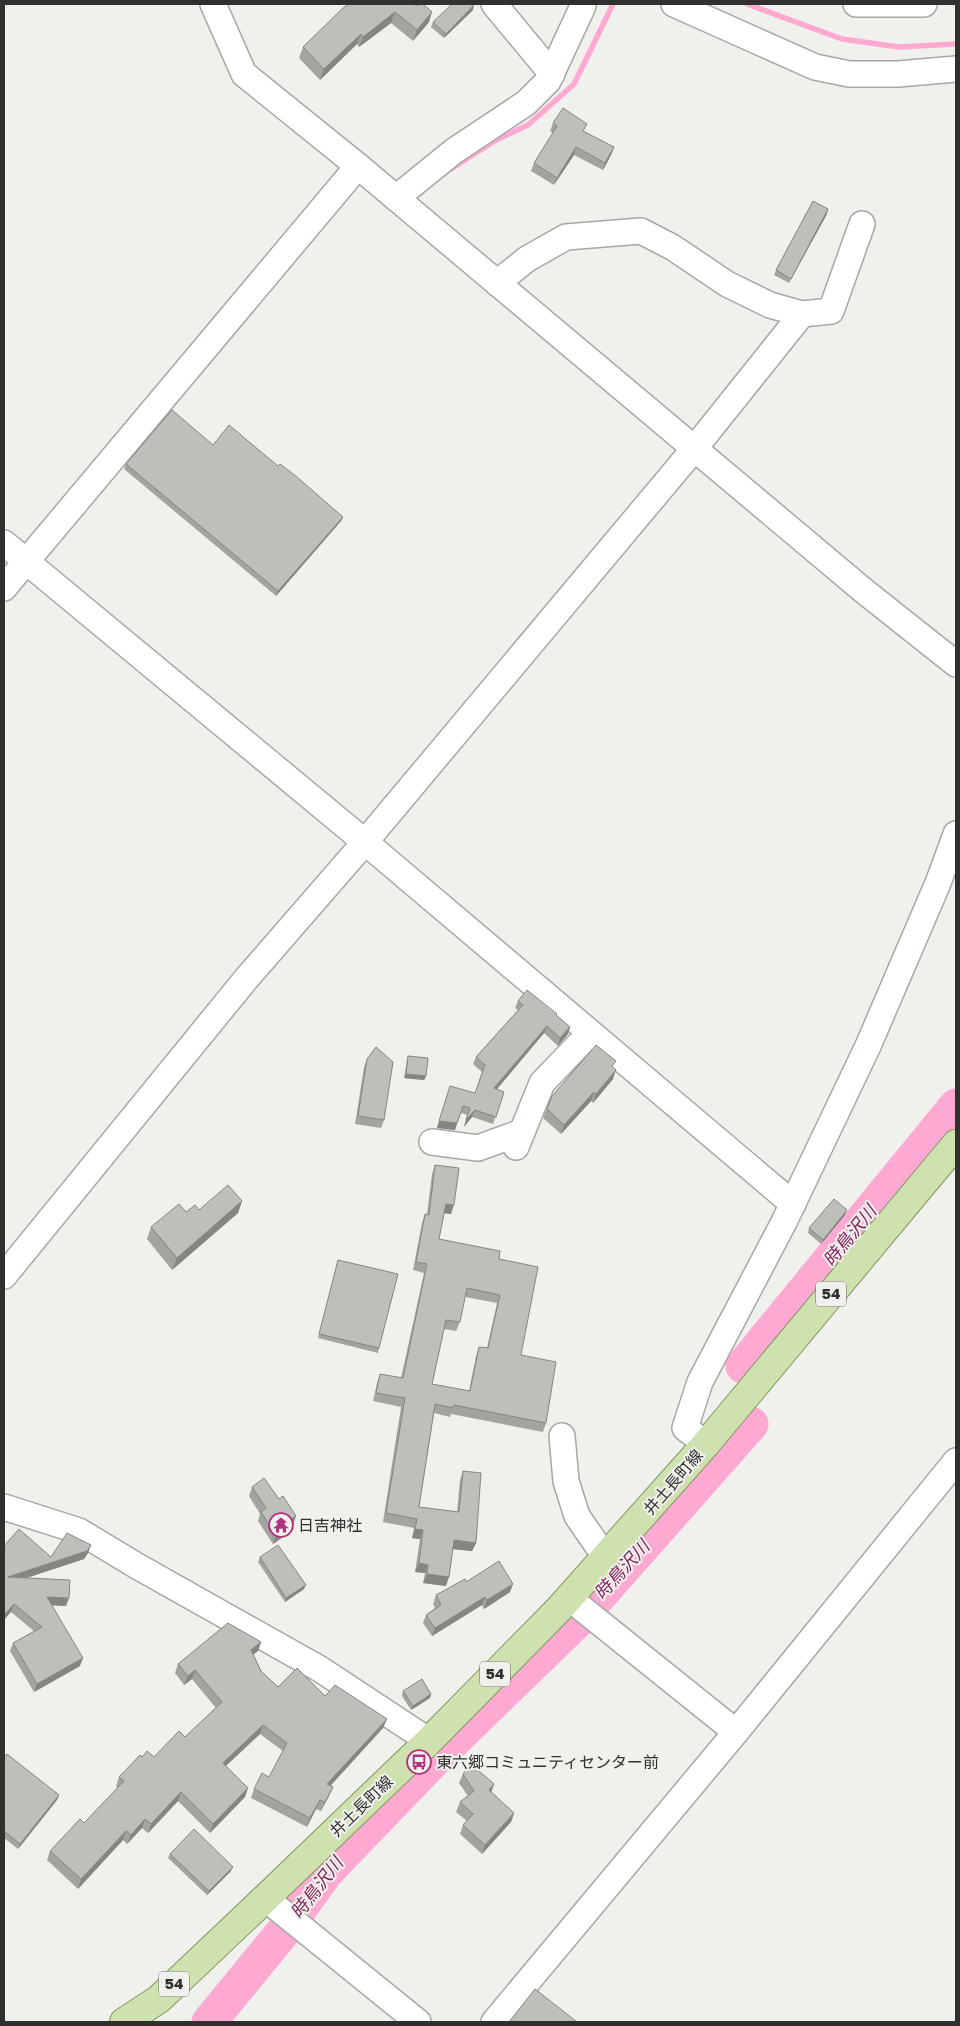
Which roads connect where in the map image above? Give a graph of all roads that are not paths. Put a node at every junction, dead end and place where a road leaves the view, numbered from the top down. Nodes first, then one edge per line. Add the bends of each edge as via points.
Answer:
1 (213, 4) edge
2 (494, 4) edge
3 (674, 4) edge
4 (856, 4) edge
5 (924, 4) edge
6 (583, 6) dead end
7 (956, 69) edge
8 (552, 74) junction
9 (358, 166) junction
10 (396, 198) junction
11 (862, 224) dead end
12 (497, 283) junction
13 (802, 314) junction
14 (694, 449) junction
15 (4, 543) edge
16 (26, 562) junction
17 (4, 588) edge
18 (956, 664) edge
19 (956, 834) edge
20 (365, 842) junction
21 (590, 1033) junction
22 (432, 1142) dead end
23 (956, 1144) edge
24 (793, 1204) junction
25 (4, 1276) edge
26 (562, 1436) dead end
27 (706, 1444) junction
28 (956, 1461) edge
29 (4, 1507) edge
30 (606, 1558) junction
31 (569, 1598) junction
32 (736, 1732) junction
33 (429, 1741) junction
34 (282, 1911) junction
35 (124, 2022) edge
36 (418, 2022) edge
37 (494, 2022) edge

1 - 9 street via 244,74
2 - 8 street
3 - 7 street via 815,67 849,74
4 - 5 street
6 - 8 street
8 - 10 street via 548,82 526,102 454,151
9 - 10 street
9 - 16 street
10 - 12 street
11 - 13 street via 831,311
12 - 13 street via 527,259 566,237 641,231 672,247 727,284 770,305
12 - 14 street
13 - 14 street
14 - 18 street
14 - 20 street
15 - 16 street
16 - 17 street
16 - 20 street
19 - 24 street via 868,1046
20 - 21 street
20 - 25 street via 246,980
21 - 22 street via 542,1082 518,1140 478,1148
21 - 24 street
23 - 27 main road, 井土長町線 / 54
24 - 27 street via 700,1382 685,1428
26 - 30 street via 566,1481 577,1516
27 - 30 main road, 井土長町線 / 54
28 - 32 street
29 - 33 street via 79,1531 320,1669
30 - 31 main road, 井土長町線 / 54
31 - 32 street
31 - 33 main road, 井土長町線 / 54
32 - 37 street
33 - 34 main road, 井土長町線 / 54
34 - 35 main road, 井土長町線 / 54
34 - 36 street

